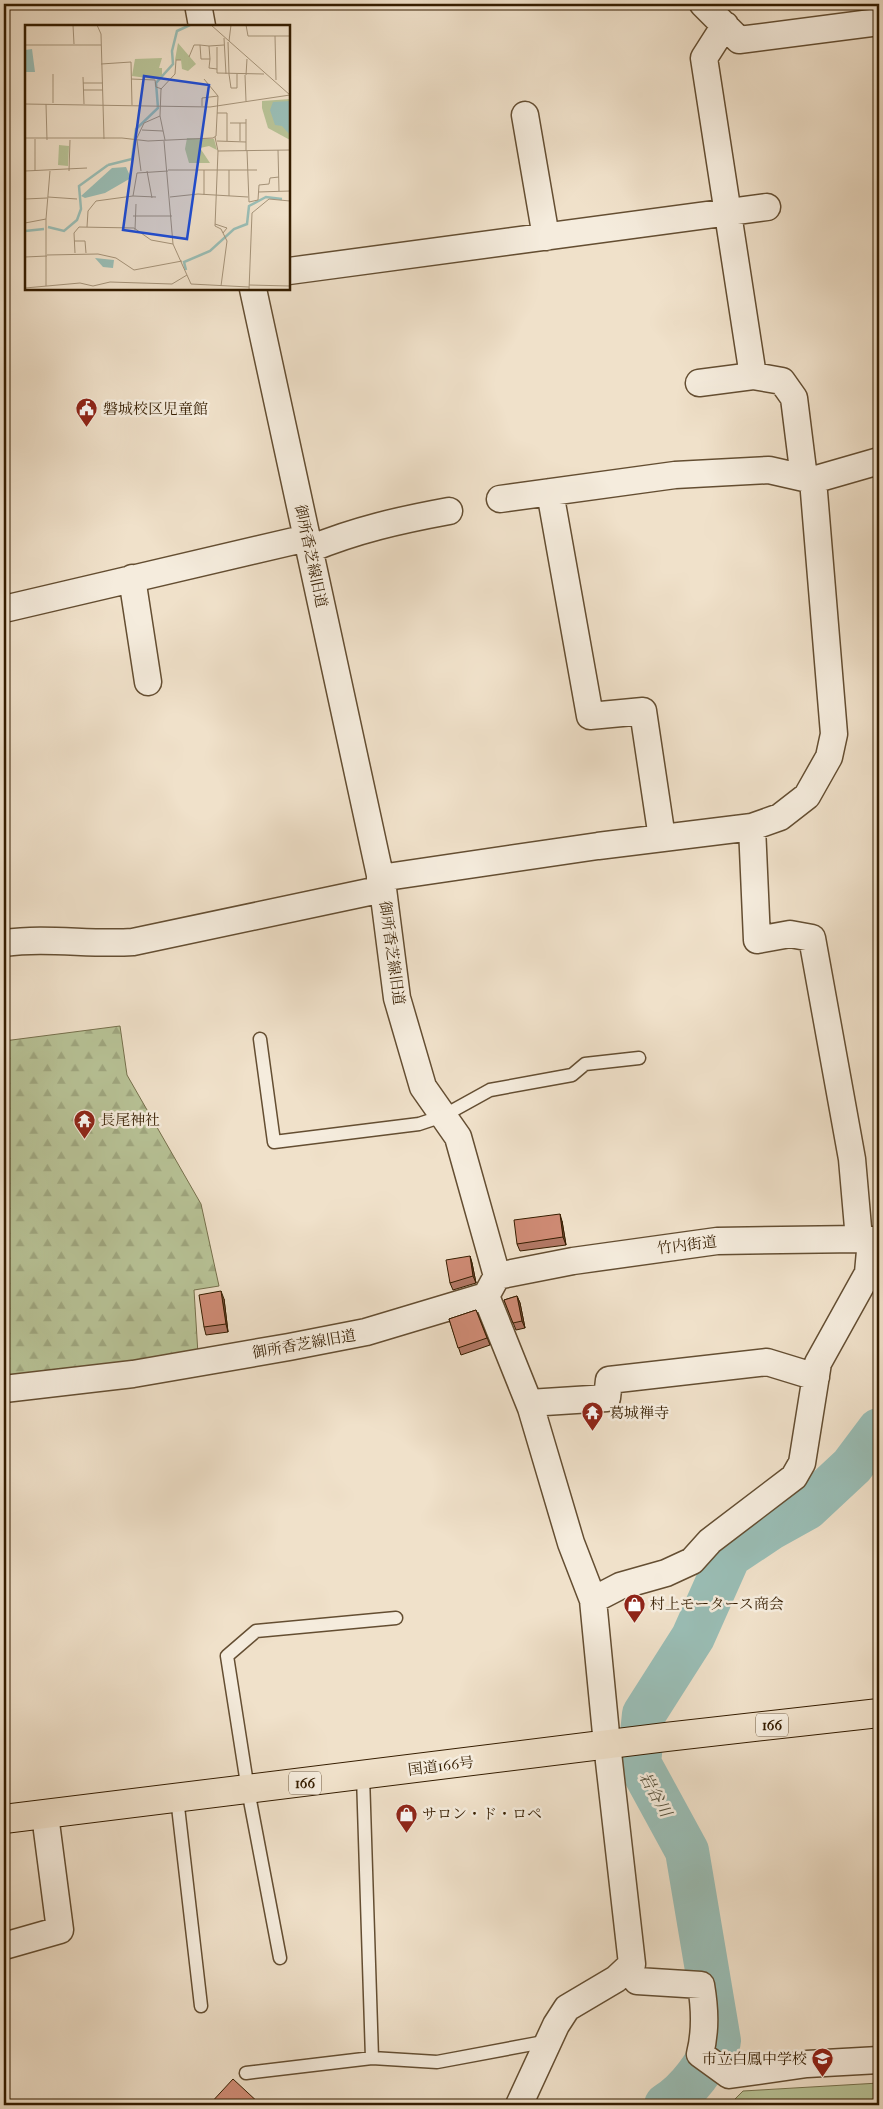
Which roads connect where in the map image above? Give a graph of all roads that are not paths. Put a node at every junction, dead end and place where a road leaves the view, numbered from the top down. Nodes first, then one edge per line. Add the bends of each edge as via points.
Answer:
1 (198, 4) edge
2 (703, 4) edge
3 (879, 22) edge
4 (202, 25) edge
5 (725, 25) junction
6 (525, 115) dead end
7 (767, 207) dead end
8 (728, 213) junction
9 (546, 237) junction
10 (290, 271) edge
11 (253, 290) edge
12 (753, 376) junction
13 (699, 383) dead end
14 (879, 461) edge
15 (809, 479) junction
16 (550, 492) junction
17 (500, 499) dead end
18 (449, 510) dead end
19 (308, 544) junction
20 (132, 578) junction
21 (4, 609) edge
22 (148, 682) dead end
23 (752, 827) junction
24 (662, 838) junction
25 (381, 884) junction
26 (4, 943) edge
27 (260, 1040) dead end
28 (639, 1058) dead end
29 (443, 1116) junction
30 (872, 1240) edge
31 (492, 1286) junction
32 (816, 1377) junction
33 (4, 1389) edge
34 (529, 1403) junction
35 (593, 1600) junction
36 (396, 1618) dead end
37 (879, 1714) edge
38 (607, 1744) junction
39 (363, 1776) junction
40 (248, 1790) junction
41 (178, 1798) junction
42 (45, 1814) junction
43 (4, 1820) edge
44 (4, 1946) edge
45 (280, 1958) dead end
46 (627, 1969) junction
47 (201, 2006) dead end
48 (549, 2041) junction
49 (372, 2058) junction
50 (879, 2060) edge
51 (246, 2074) dead end
52 (519, 2105) edge

1 - 4 street
2 - 5 street
3 - 5 street via 739,40
5 - 8 street via 704,58
6 - 9 street
7 - 8 street
8 - 9 street
8 - 12 street
9 - 10 street
11 - 19 street, 御所香芝線旧道
12 - 13 street
12 - 15 street via 782,381 794,398
14 - 15 street
15 - 16 street via 769,470 675,475
15 - 23 street via 834,734 829,757 807,796 780,816
16 - 17 street
16 - 24 street via 590,716 643,711
18 - 19 street
19 - 20 street
19 - 25 street, 御所香芝線旧道
20 - 21 street
20 - 22 street
23 - 24 street
23 - 30 street via 757,940 790,934 812,938 852,1160
24 - 25 street
25 - 26 street via 133,942 27,940
25 - 29 street, 御所香芝線旧道 via 397,998 423,1087
27 - 29 lane via 274,1142 419,1124
28 - 29 lane via 585,1064 572,1075 490,1090
29 - 31 street, 御所香芝線旧道 via 458,1137
30 - 31 street, 竹内街道 via 717,1241 573,1261
30 - 32 street via 868,1273 825,1348
31 - 33 street, 御所香芝線旧道 via 366,1332 133,1374
31 - 34 street
32 - 34 street via 767,1362 609,1380 607,1398
32 - 35 street via 802,1462 794,1478 710,1540 692,1561 666,1573 620,1586
34 - 35 street via 571,1543
35 - 38 street
36 - 40 lane via 256,1631 227,1656
37 - 38 highway, 国道166号 / 166
38 - 39 highway, 国道166号 / 166
38 - 46 street via 632,1964
39 - 40 highway, 国道166号 / 166
39 - 49 lane
40 - 41 highway, 国道166号 / 166
40 - 45 lane
41 - 42 highway, 国道166号 / 166
41 - 47 lane
42 - 43 highway, 国道166号 / 166
42 - 44 street via 60,1930
46 - 48 street via 568,2008
46 - 50 street via 637,1980 701,1985 705,2033 700,2054 729,2075 807,2064
48 - 49 lane via 437,2062
48 - 52 street
49 - 51 lane

